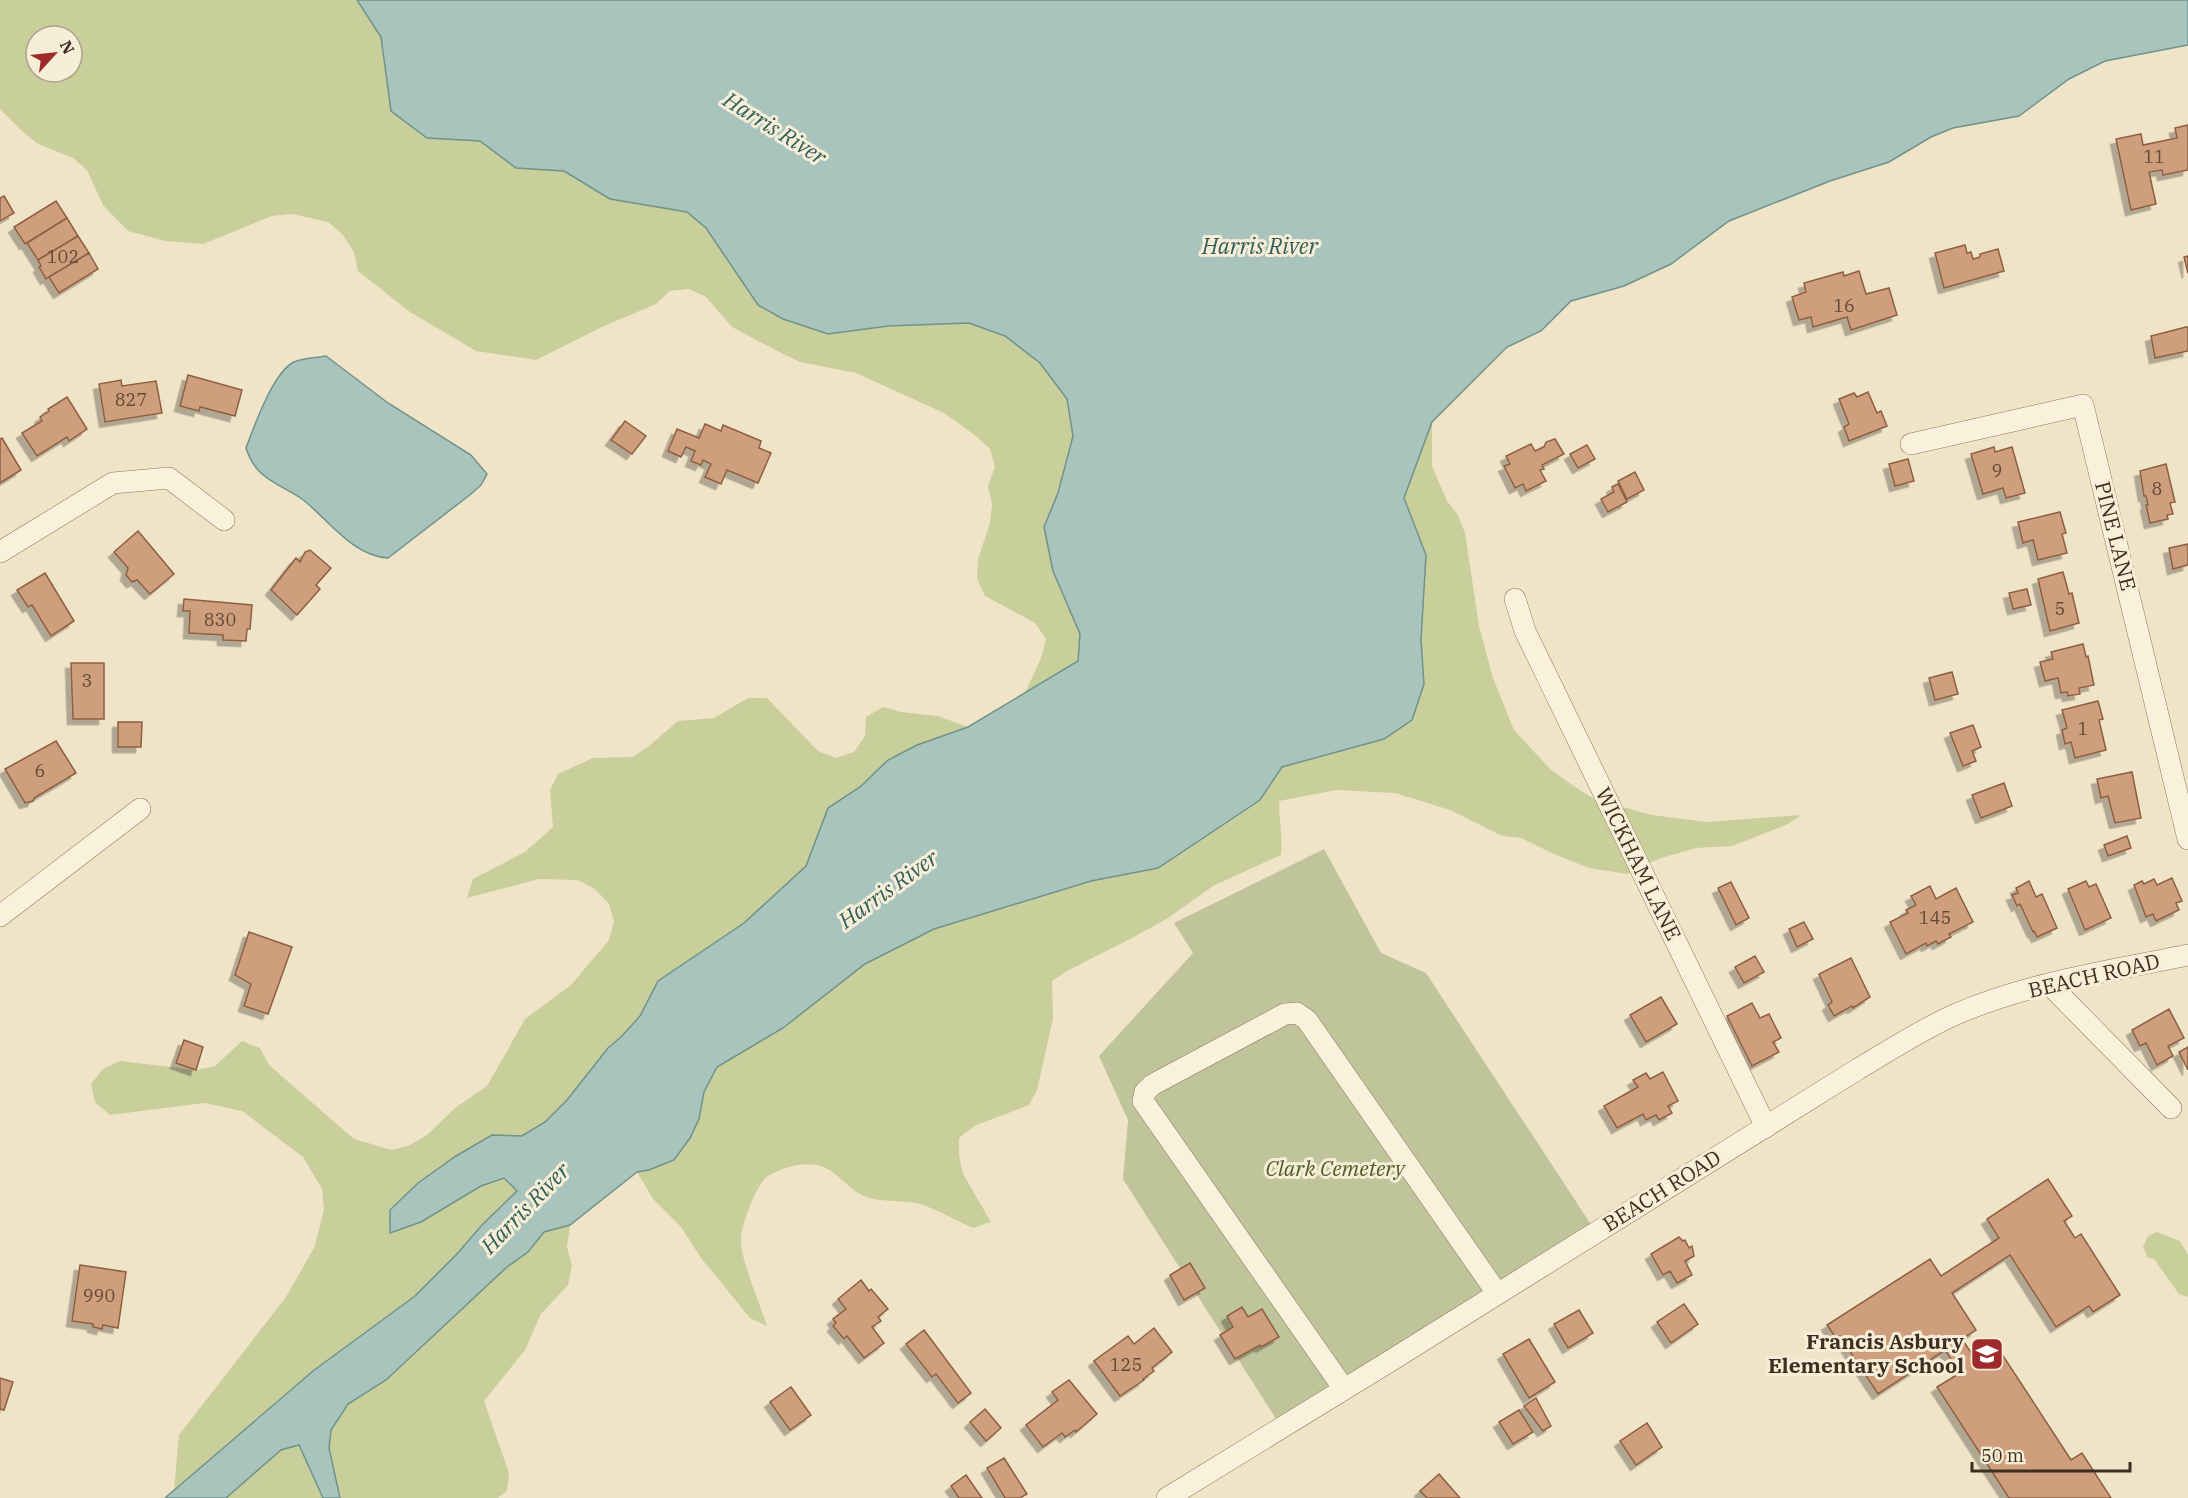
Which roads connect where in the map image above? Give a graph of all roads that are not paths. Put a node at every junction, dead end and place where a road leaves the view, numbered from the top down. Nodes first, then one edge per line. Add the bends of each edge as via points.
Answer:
1 (1911, 444) dead end
2 (224, 520) dead end
3 (0, 552) edge
4 (1515, 599) dead end
5 (140, 809) dead end
6 (2188, 839) edge
7 (0, 916) edge
8 (2188, 955) edge
9 (2050, 985) junction
10 (2171, 1108) dead end
11 (1766, 1127) junction
12 (1497, 1293) junction
13 (1344, 1389) junction
14 (1167, 1498) edge

1 - 6 street, PINE LANE via 2083,405
2 - 3 street via 169,478 113,483
4 - 11 street, WICKHAM LANE via 1525,631
5 - 7 street
8 - 9 street, BEACH ROAD
9 - 10 street
9 - 11 street, BEACH ROAD via 1942,1021
11 - 12 street, BEACH ROAD
12 - 13 street, BEACH ROAD
12 - 13 street via 1307,1020 1297,1013 1285,1014 1152,1085 1143,1101
13 - 14 street, BEACH ROAD

